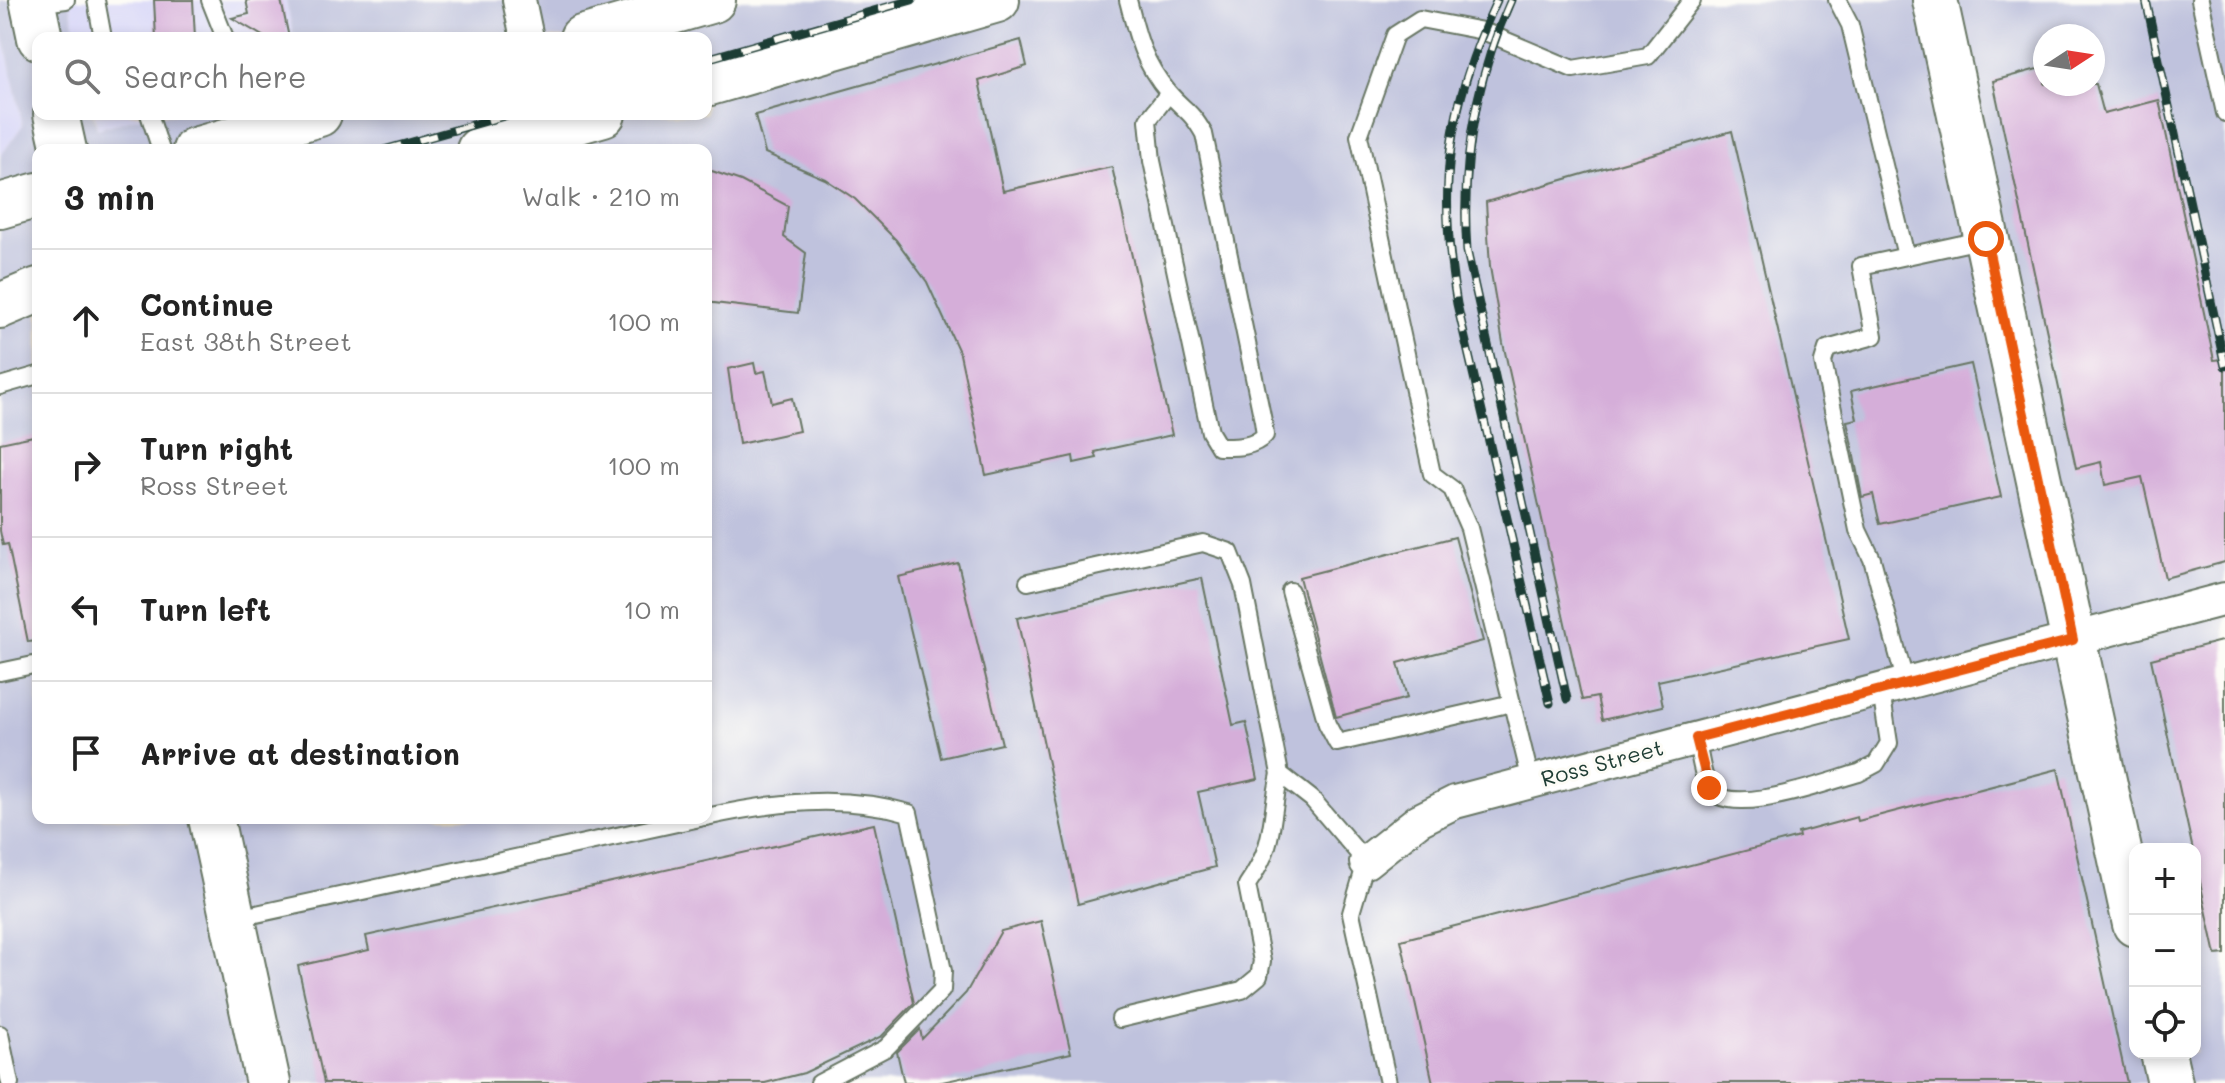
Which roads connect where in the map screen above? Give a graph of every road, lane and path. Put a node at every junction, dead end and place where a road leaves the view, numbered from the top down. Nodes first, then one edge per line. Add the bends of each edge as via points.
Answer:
1 (96, 0) edge
2 (210, 0) edge
3 (519, 0) edge
4 (713, 0) edge
5 (997, 0) edge
6 (1128, 0) edge
7 (1692, 0) edge
8 (1837, 0) edge
9 (1935, 0) edge
10 (2200, 0) edge
11 (655, 8) edge
12 (102, 32) edge
13 (223, 32) edge
14 (526, 32) edge
15 (597, 32) edge
16 (712, 82) edge
17 (1169, 93) junction
18 (2225, 113) edge
19 (57, 120) edge
20 (151, 120) edge
21 (276, 120) edge
22 (582, 120) edge
23 (254, 123) edge
24 (63, 144) edge
25 (159, 144) edge
26 (208, 144) edge
27 (500, 144) edge
28 (32, 197) edge
29 (0, 206) edge
30 (1986, 239) junction
31 (1906, 256) junction
32 (32, 293) edge
33 (0, 306) edge
34 (32, 377) edge
35 (0, 386) edge
36 (1028, 582) dead end
37 (1290, 591) dead end
38 (2225, 599) edge
39 (2073, 640) junction
40 (32, 665) edge
41 (0, 672) edge
42 (1894, 688) junction
43 (1512, 703) junction
44 (1696, 738) junction
45 (1280, 774) junction
46 (1531, 781) junction
47 (712, 815) edge
48 (212, 824) edge
49 (671, 824) edge
50 (1366, 862) junction
51 (2133, 915) edge
52 (233, 919) junction
53 (1120, 1019) dead end
54 (0, 1034) edge
55 (2164, 1059) edge
56 (10, 1083) edge
57 (268, 1083) edge
58 (819, 1083) edge
59 (1388, 1083) edge
60 (2170, 1083) edge

1 - 12 lane
2 - 13 lane
3 - 14 street
4 - 11 street
5 - 16 street
6 - 17 lane via 1139,49
7 - 43 lane via 1648,56 1573,69 1483,31 1420,19 1395,35 1359,136 1432,474 1452,489 1469,528
8 - 31 lane via 1850,25
9 - 30 street
10 - 18 lane
11 - 15 street
17 - 17 lane via 1191,111 1204,134 1263,421 1265,435 1238,447 1219,447 1210,432 1152,161 1148,120
19 - 24 street
20 - 25 lane
21 - 23 street
22 - 27 street
23 - 26 street
28 - 29 street
30 - 31 lane
30 - 39 street
31 - 42 lane via 1861,266 1874,336 1827,349 1823,362 1858,530 1872,559
32 - 33 street
34 - 35 lane
36 - 45 lane via 1203,543 1230,552 1243,585
37 - 43 lane via 1337,743
38 - 39 street, Ross Street
39 - 42 street, Ross Street
39 - 51 street
40 - 41 lane
42 - 44 street, Ross Street
42 - 44 lane via 1889,743 1876,764 1744,803 1724,800 1709,788
43 - 46 lane
44 - 46 street, Ross Street
45 - 50 lane via 1312,799
45 - 53 lane via 1272,840 1247,885 1262,961 1259,976 1242,990
46 - 50 street, Ross Street via 1442,807
47 - 58 lane via 772,802 873,803 909,813 943,971 942,990 886,1048
48 - 52 street
49 - 52 lane
50 - 59 lane via 1351,913
52 - 57 street
54 - 56 lane
55 - 60 street

